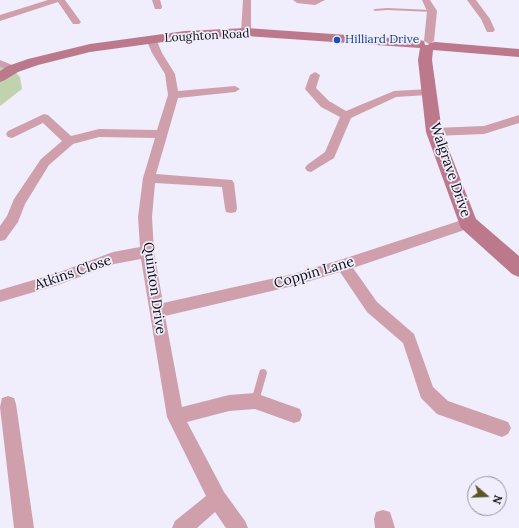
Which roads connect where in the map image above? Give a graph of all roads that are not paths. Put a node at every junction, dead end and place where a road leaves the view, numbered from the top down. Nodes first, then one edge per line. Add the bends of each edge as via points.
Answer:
1 (56, 0) edge
2 (61, 0) edge
3 (247, 0) edge
4 (297, 0) edge
5 (321, 0) edge
6 (426, 0) edge
7 (471, 0) edge
8 (375, 10) dead end
9 (432, 11) junction
10 (0, 18) edge
11 (76, 22) dead end
12 (490, 30) dead end
13 (246, 32) junction
14 (151, 40) junction
15 (427, 45) junction
16 (519, 53) edge
17 (0, 64) edge
18 (14, 69) junction
19 (315, 75) dead end
20 (0, 77) edge
21 (235, 89) dead end
22 (428, 92) junction
23 (173, 95) junction
24 (346, 116) junction
25 (519, 119) edge
26 (434, 132) junction
27 (12, 134) dead end
28 (162, 134) junction
29 (69, 141) junction
30 (311, 168) dead end
31 (149, 178) junction
32 (231, 208) dead end
33 (468, 222) junction
34 (0, 236) edge
35 (147, 252) junction
36 (343, 265) junction
37 (519, 268) edge
38 (0, 296) edge
39 (157, 311) junction
40 (263, 373) dead end
41 (255, 401) junction
42 (8, 404) dead end
43 (294, 415) dead end
44 (175, 417) junction
45 (502, 428) dead end
46 (216, 499) junction
47 (24, 528) edge
48 (182, 528) edge
49 (238, 528) edge

1 - 10 street
2 - 11 street
3 - 13 street
4 - 5 street
6 - 9 street
7 - 12 street via 486,19
8 - 9 lane
9 - 15 street
13 - 14 street, Loughton Road via 185,35
13 - 15 street, Loughton Road
14 - 18 street, Loughton Road via 90,48
14 - 23 street, Quinton Drive via 170,74
15 - 16 street, Loughton Road
15 - 22 street, Walgrave Drive via 425,60
17 - 18 street
18 - 20 street, Loughton Road
19 - 24 street via 310,88 325,104
21 - 23 street
22 - 24 street via 394,94
22 - 26 street, Walgrave Drive
23 - 28 street, Quinton Drive
24 - 30 street via 330,155
25 - 26 street via 484,130
26 - 33 street, Walgrave Drive
27 - 29 street via 44,118
28 - 29 street via 99,133
28 - 31 street, Quinton Drive
29 - 34 street via 46,162
31 - 32 street via 233,182
31 - 35 street, Quinton Drive via 145,217
33 - 36 street, Coppin Lane
33 - 37 street, Walgrave Drive
35 - 38 street, Atkins Close via 113,258 58,279
35 - 39 street, Quinton Drive
36 - 39 street, Coppin Lane via 294,280
36 - 45 street via 372,307 409,339 427,392 443,408
39 - 44 street, Quinton Drive
40 - 41 lane
41 - 43 street
41 - 44 street via 229,403
42 - 47 street
44 - 46 street, Quinton Drive
46 - 48 street
46 - 49 street, Quinton Drive

